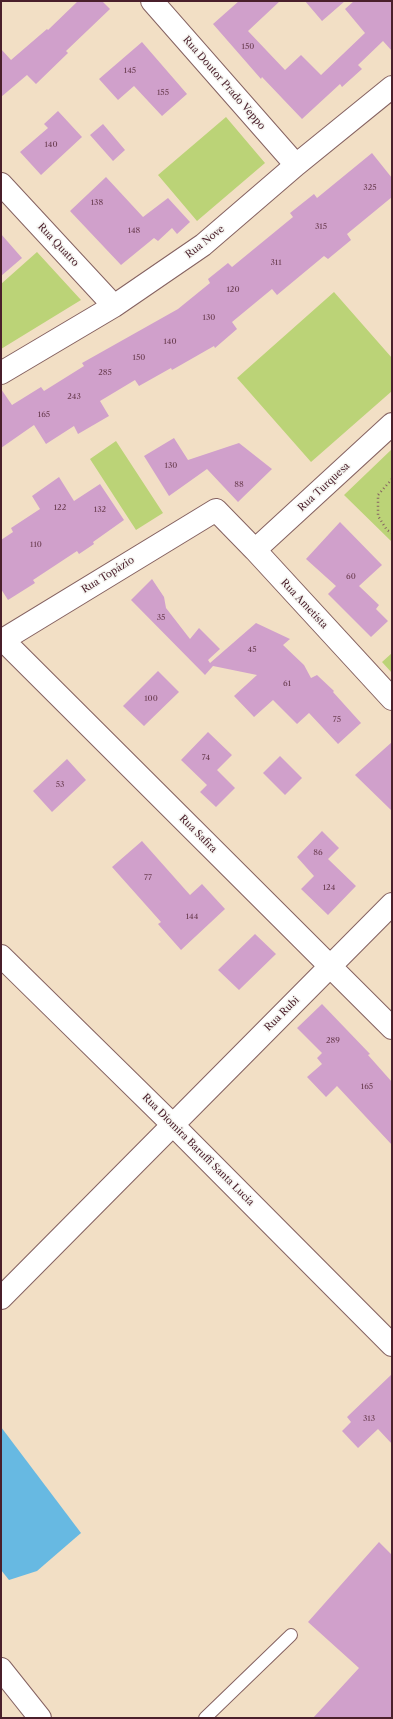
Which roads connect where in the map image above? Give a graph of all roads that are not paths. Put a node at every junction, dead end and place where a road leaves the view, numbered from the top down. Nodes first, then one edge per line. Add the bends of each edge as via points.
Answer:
1 (152, 1) edge
2 (392, 87) edge
3 (296, 165) junction
4 (1, 184) edge
5 (114, 306) junction
6 (1, 373) edge
7 (392, 424) edge
8 (216, 510) joint
9 (255, 550) junction
10 (2, 640) edge
11 (392, 699) edge
12 (392, 904) edge
13 (1, 956) edge
14 (330, 965) junction
15 (392, 1028) edge
16 (172, 1124) junction
17 (1, 1298) edge
18 (392, 1346) edge
19 (291, 1635) dead end
20 (1, 1669) edge
21 (40, 1718) edge
22 (205, 1718) edge

1 - 3 street, Rua Doutor Prado Veppo
2 - 3 street, Rua Nove
3 - 5 street, Rua Nove via 203,244
4 - 5 street, Rua Quatro
5 - 6 street, Rua Nove
7 - 9 street, Rua Turquesa
8 - 9 street, Rua Ametista
8 - 10 street, Rua Topázio
9 - 11 street, Rua Ametista
10 - 14 street, Rua Safira
12 - 14 street, Rua Rubi
13 - 16 street, Rua Diomira Baruffi Santa Lucia
14 - 15 street, Rua Safira
14 - 16 street, Rua Rubi
16 - 17 street, Rua Rubi
16 - 18 street, Rua Diomira Baruffi Santa Lucia
19 - 22 lane
20 - 21 street

